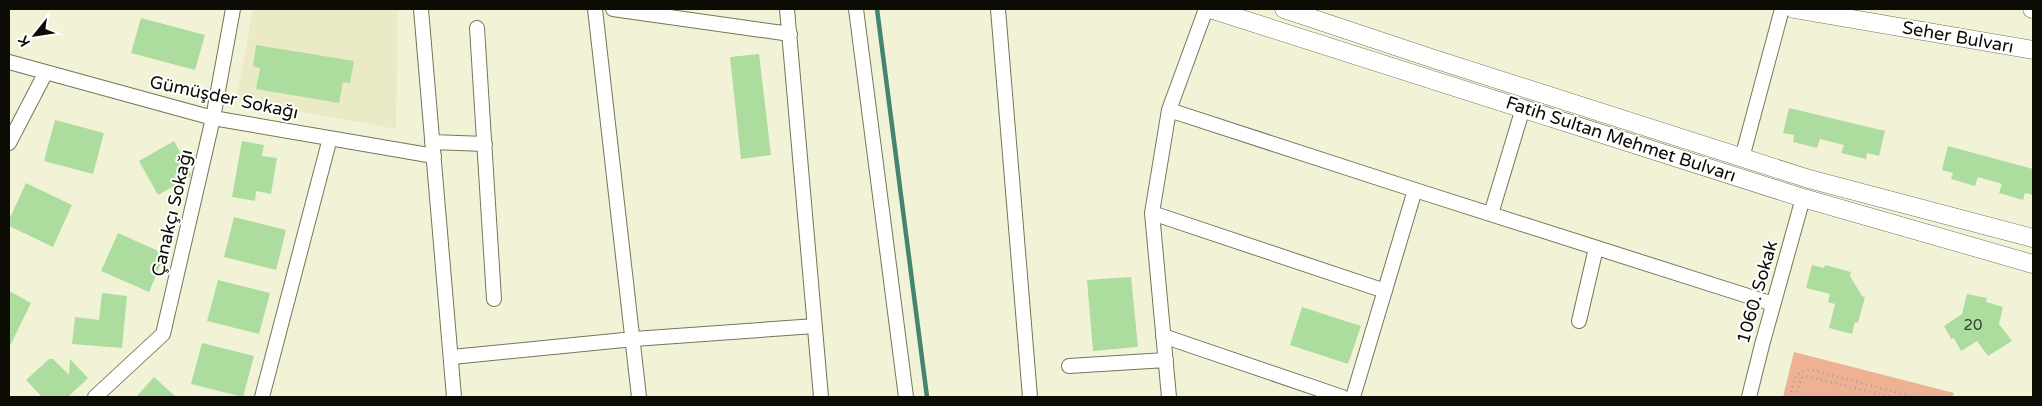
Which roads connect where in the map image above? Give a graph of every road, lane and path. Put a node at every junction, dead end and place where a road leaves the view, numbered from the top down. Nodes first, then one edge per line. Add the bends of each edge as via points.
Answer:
1 (233, 9) edge
2 (420, 9) edge
3 (595, 9) edge
4 (613, 9) edge
5 (788, 9) edge
6 (856, 9) edge
7 (998, 9) edge
8 (1206, 9) edge
9 (1210, 9) edge
10 (1284, 9) edge
11 (1782, 9) edge
12 (1794, 9) edge
13 (477, 28) dead end
14 (790, 34) junction
15 (2033, 50) edge
16 (9, 62) edge
17 (46, 72) junction
18 (1523, 108) junction
19 (1169, 110) junction
20 (213, 118) junction
21 (330, 138) junction
22 (432, 142) junction
23 (9, 144) edge
24 (485, 144) junction
25 (434, 156) junction
26 (1742, 158) junction
27 (1414, 190) junction
28 (1803, 198) junction
29 (1152, 213) junction
30 (1491, 214) junction
31 (2033, 238) edge
32 (1596, 248) junction
33 (2033, 264) edge
34 (1385, 291) junction
35 (494, 299) dead end
36 (1773, 304) junction
37 (1579, 321) dead end
38 (814, 326) junction
39 (1163, 336) junction
40 (634, 339) junction
41 (452, 357) junction
42 (1166, 360) junction
43 (1070, 366) dead end
44 (95, 397) edge
45 (262, 397) edge
46 (454, 397) edge
47 (640, 397) edge
48 (821, 397) edge
49 (906, 397) edge
50 (1030, 397) edge
51 (1169, 397) edge
52 (1342, 397) edge
53 (1353, 397) edge
54 (1749, 397) edge
55 (1790, 397) edge
56 (1796, 397) edge
57 (1892, 397) edge
58 (1915, 397) edge

1 - 20 street, Çanakçı Sokağı
2 - 22 street
3 - 40 street
4 - 14 street
5 - 14 street
6 - 49 street
7 - 50 street
8 - 19 street
9 - 18 main road, Fatih Sultan Mehmet Bulvarı
10 - 26 main road, Fatih Sultan Mehmet Bulvarı
11 - 26 street
12 - 15 main road, Seher Bulvarı
13 - 24 street
14 - 38 street
16 - 17 street, Gümüşder Sokağı
17 - 20 street, Gümüşder Sokağı
17 - 23 street
18 - 28 main road, Fatih Sultan Mehmet Bulvarı
18 - 30 street
19 - 27 street
19 - 29 street
20 - 21 street, Gümüşder Sokağı
20 - 44 street, Çanakçı Sokağı via 163,334
21 - 25 street, Gümüşder Sokağı
21 - 45 street
22 - 24 street
22 - 25 street
24 - 35 street
25 - 41 street
26 - 31 main road, Fatih Sultan Mehmet Bulvarı
27 - 30 street
27 - 34 street
28 - 33 main road, Fatih Sultan Mehmet Bulvarı
28 - 36 street, 1060. Sokak
29 - 34 street
29 - 39 street
30 - 32 street
32 - 36 street
32 - 37 street
34 - 53 street
36 - 54 street, 1060. Sokak
38 - 40 street
38 - 48 street
39 - 42 street
39 - 52 street
40 - 41 street
40 - 47 street
41 - 46 street
42 - 43 street
42 - 51 street
55 - 58 path via 1797,375 1811,370
56 - 57 path via 1805,376

